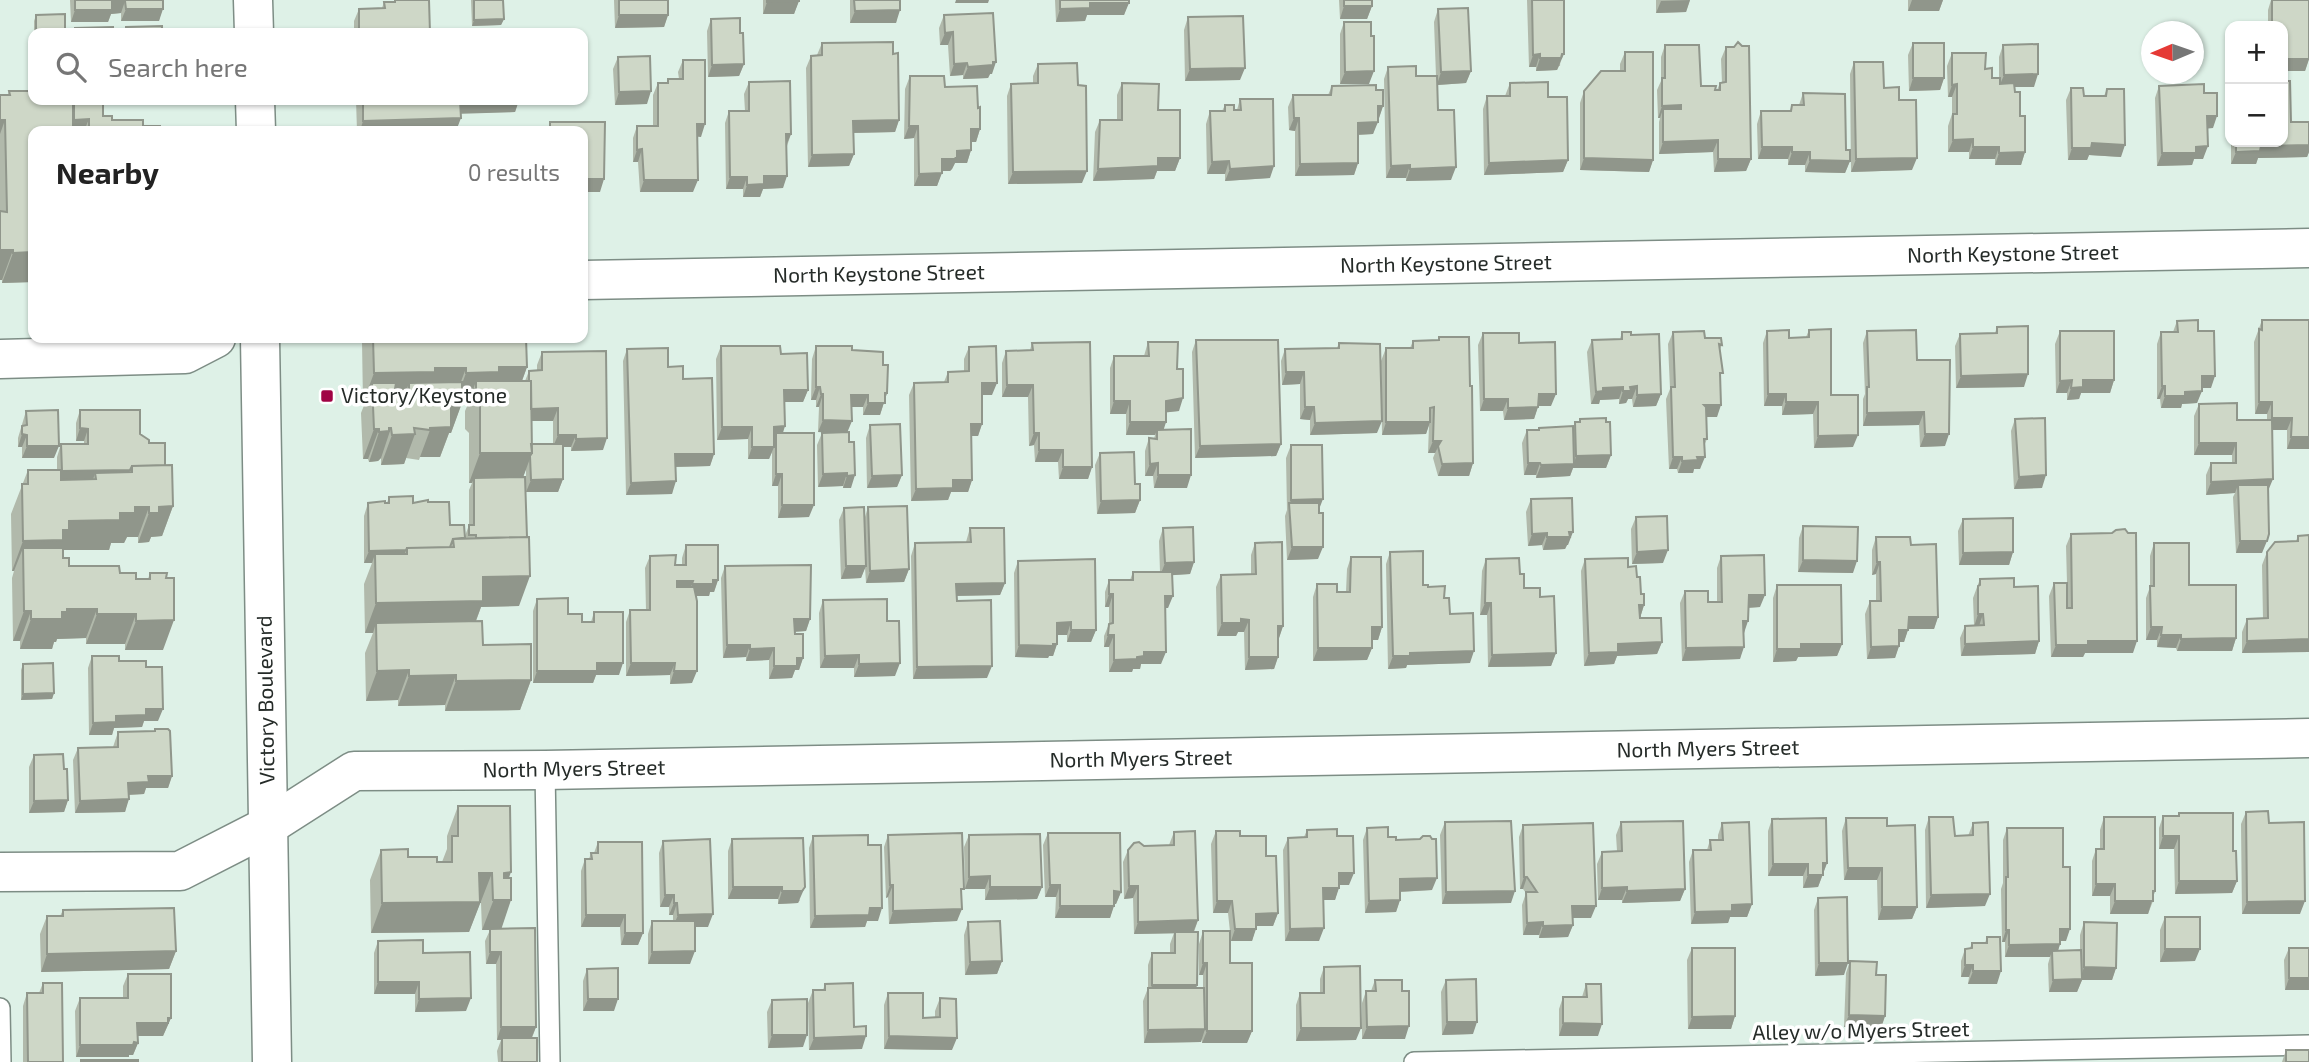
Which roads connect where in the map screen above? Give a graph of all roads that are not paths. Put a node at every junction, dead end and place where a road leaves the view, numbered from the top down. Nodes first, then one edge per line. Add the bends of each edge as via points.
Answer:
1 (253, 0) edge
2 (254, 28) edge
3 (255, 105) edge
4 (256, 126) edge
5 (2309, 248) edge
6 (588, 280) edge
7 (206, 343) edge
8 (260, 343) edge
9 (0, 359) edge
10 (2309, 738) edge
11 (545, 770) junction
12 (268, 826) junction
13 (0, 872) edge
14 (0, 1008) edge
15 (2309, 1045) edge
16 (1, 1062) edge
17 (272, 1062) edge
18 (550, 1062) edge
19 (1414, 1062) edge

1 - 2 street
3 - 4 street
5 - 6 street, North Keystone Street
7 - 9 street via 185,354
8 - 12 street, Victory Boulevard
10 - 11 street, North Myers Street
11 - 12 street, North Myers Street via 354,771
11 - 18 lane
12 - 13 street, North Myers Street via 180,872
12 - 17 street, Victory Boulevard
14 - 16 lane
15 - 19 lane, Alley w/o Myers Street

